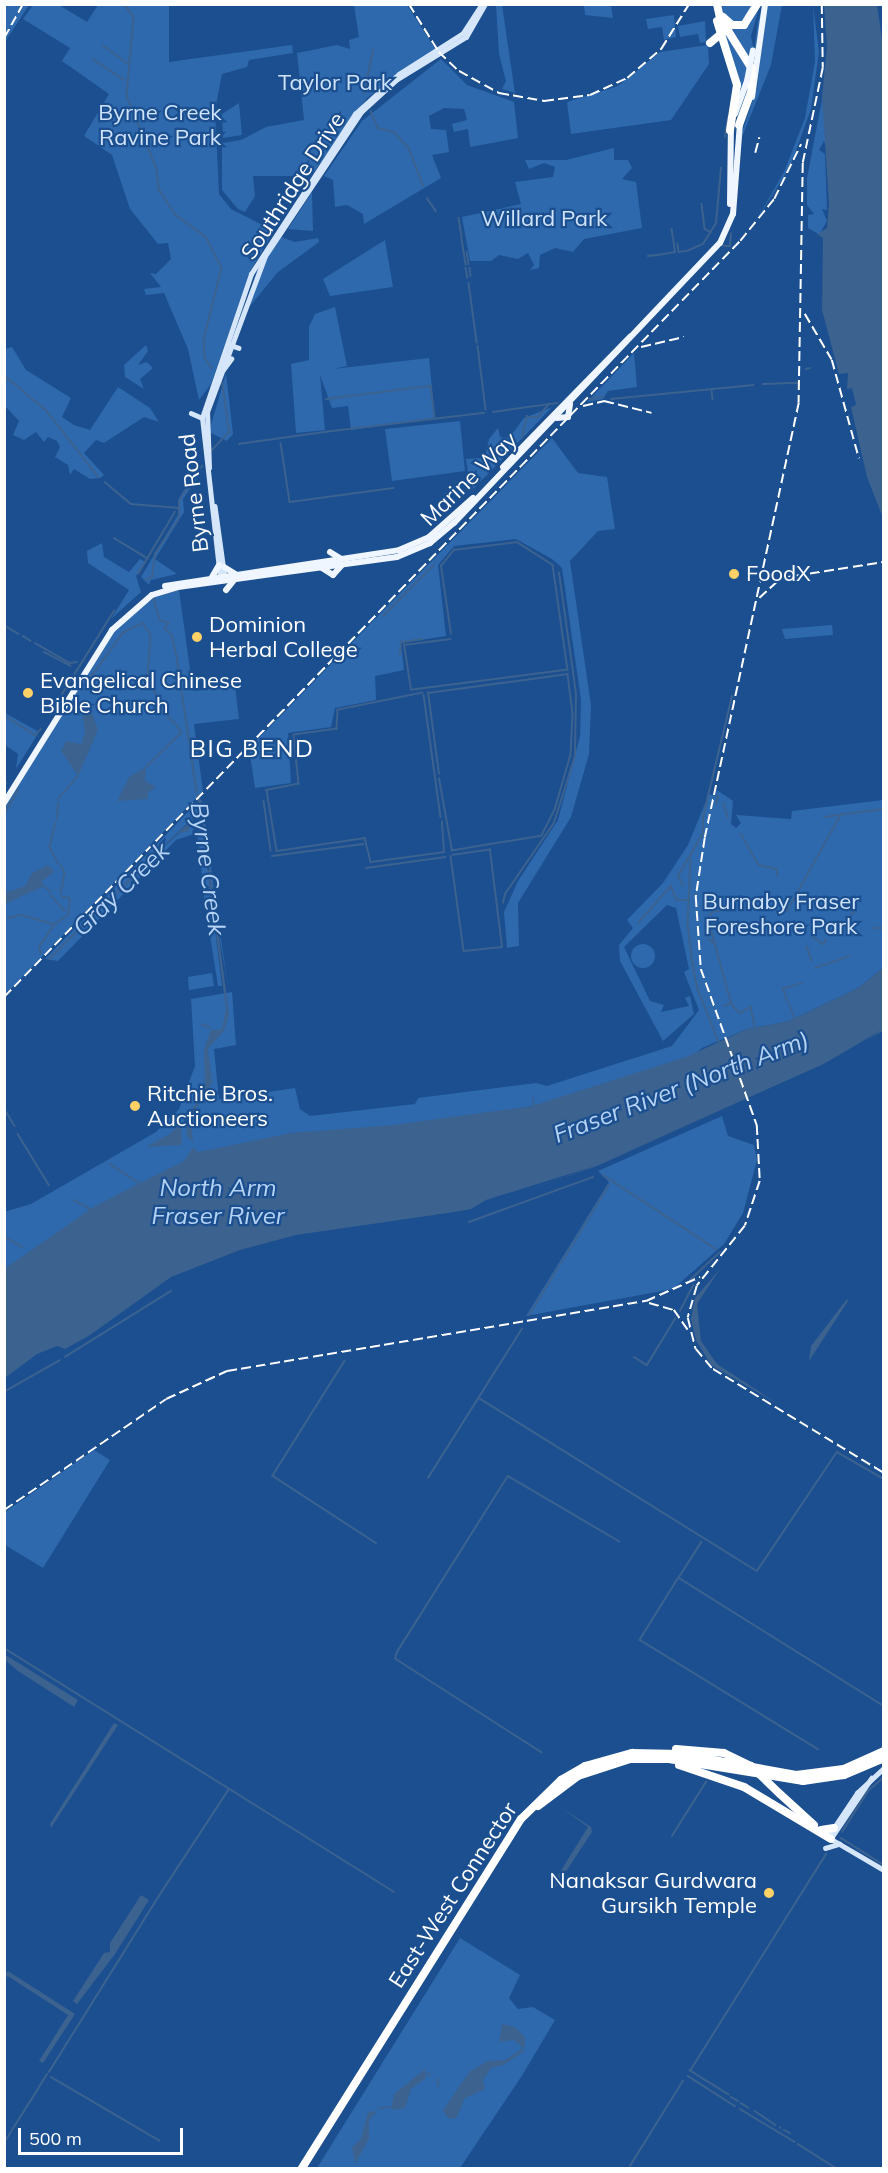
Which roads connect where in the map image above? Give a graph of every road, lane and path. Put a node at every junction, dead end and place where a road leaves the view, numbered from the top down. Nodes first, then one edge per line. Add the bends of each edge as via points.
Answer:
1 (484, 4) edge
2 (717, 4) edge
3 (761, 4) edge
4 (472, 27) junction
5 (722, 33) junction
6 (710, 43) dead end
7 (755, 52) junction
8 (739, 125) junction
9 (730, 130) junction
10 (230, 345) junction
11 (239, 348) dead end
12 (231, 359) dead end
13 (221, 372) junction
14 (208, 402) junction
15 (191, 413) dead end
16 (202, 418) junction
17 (330, 552) dead end
18 (341, 562) junction
19 (221, 566) junction
20 (212, 577) junction
21 (235, 577) junction
22 (223, 578) junction
23 (226, 590) dead end
24 (4, 796) edge
25 (4, 803) edge
26 (884, 1751) edge
27 (884, 1758) edge
28 (884, 1768) edge
29 (557, 1790) junction
30 (531, 1806) junction
31 (832, 1834) junction
32 (840, 1844) junction
33 (825, 1848) dead end
34 (884, 1870) edge
35 (304, 2169) edge

1 - 4 main road, Southridge Drive
2 - 3 highway via 724,20 737,26 750,21
2 - 5 highway
2 - 8 highway via 720,18 752,69 752,92
3 - 7 main road
4 - 10 main road, Southridge Drive via 390,85 346,131 258,268
4 - 14 main road, Southridge Drive via 390,81 345,126 250,274
5 - 6 highway
5 - 9 highway via 737,90
7 - 8 main road via 756,88
7 - 9 main road, Marine Way, bridge
8 - 18 main road, Marine Way via 733,213 720,243 570,404 568,417 556,418 437,538 397,557
9 - 18 main road, Marine Way via 726,223 711,249 664,302 443,527 411,546
10 - 11 main road
10 - 13 main road, Southridge Drive
12 - 13 main road
13 - 14 main road, Southridge Drive
14 - 16 main road, Byrne Road
14 - 19 main road, Byrne Road via 205,435
15 - 16 main road
16 - 19 main road, Byrne Road
17 - 18 main road
18 - 21 main road, Marine Way
18 - 21 main road, Marine Way via 333,574 322,568
19 - 20 main road
19 - 21 main road
19 - 22 main road, Byrne Road
20 - 22 main road, Marine Way
20 - 24 main road, Marine Way via 161,587 121,614
21 - 22 main road, Marine Way
21 - 23 main road
22 - 25 main road, Marine Way via 159,592 123,617
26 - 30 highway, East-West Connector via 844,1769 796,1775 681,1754 632,1753 573,1772
27 - 29 highway, East-West Connector via 844,1775 803,1781 669,1759 630,1759 598,1767
28 - 31 main road via 872,1778
29 - 31 highway via 615,1765 672,1764 744,1787
29 - 35 highway, East-West Connector via 516,1835
30 - 31 highway, bridge via 562,1774 616,1751 714,1752 751,1766 821,1830
30 - 35 highway, East-West Connector
31 - 32 main road
31 - 32 main road
32 - 33 main road
32 - 34 main road

